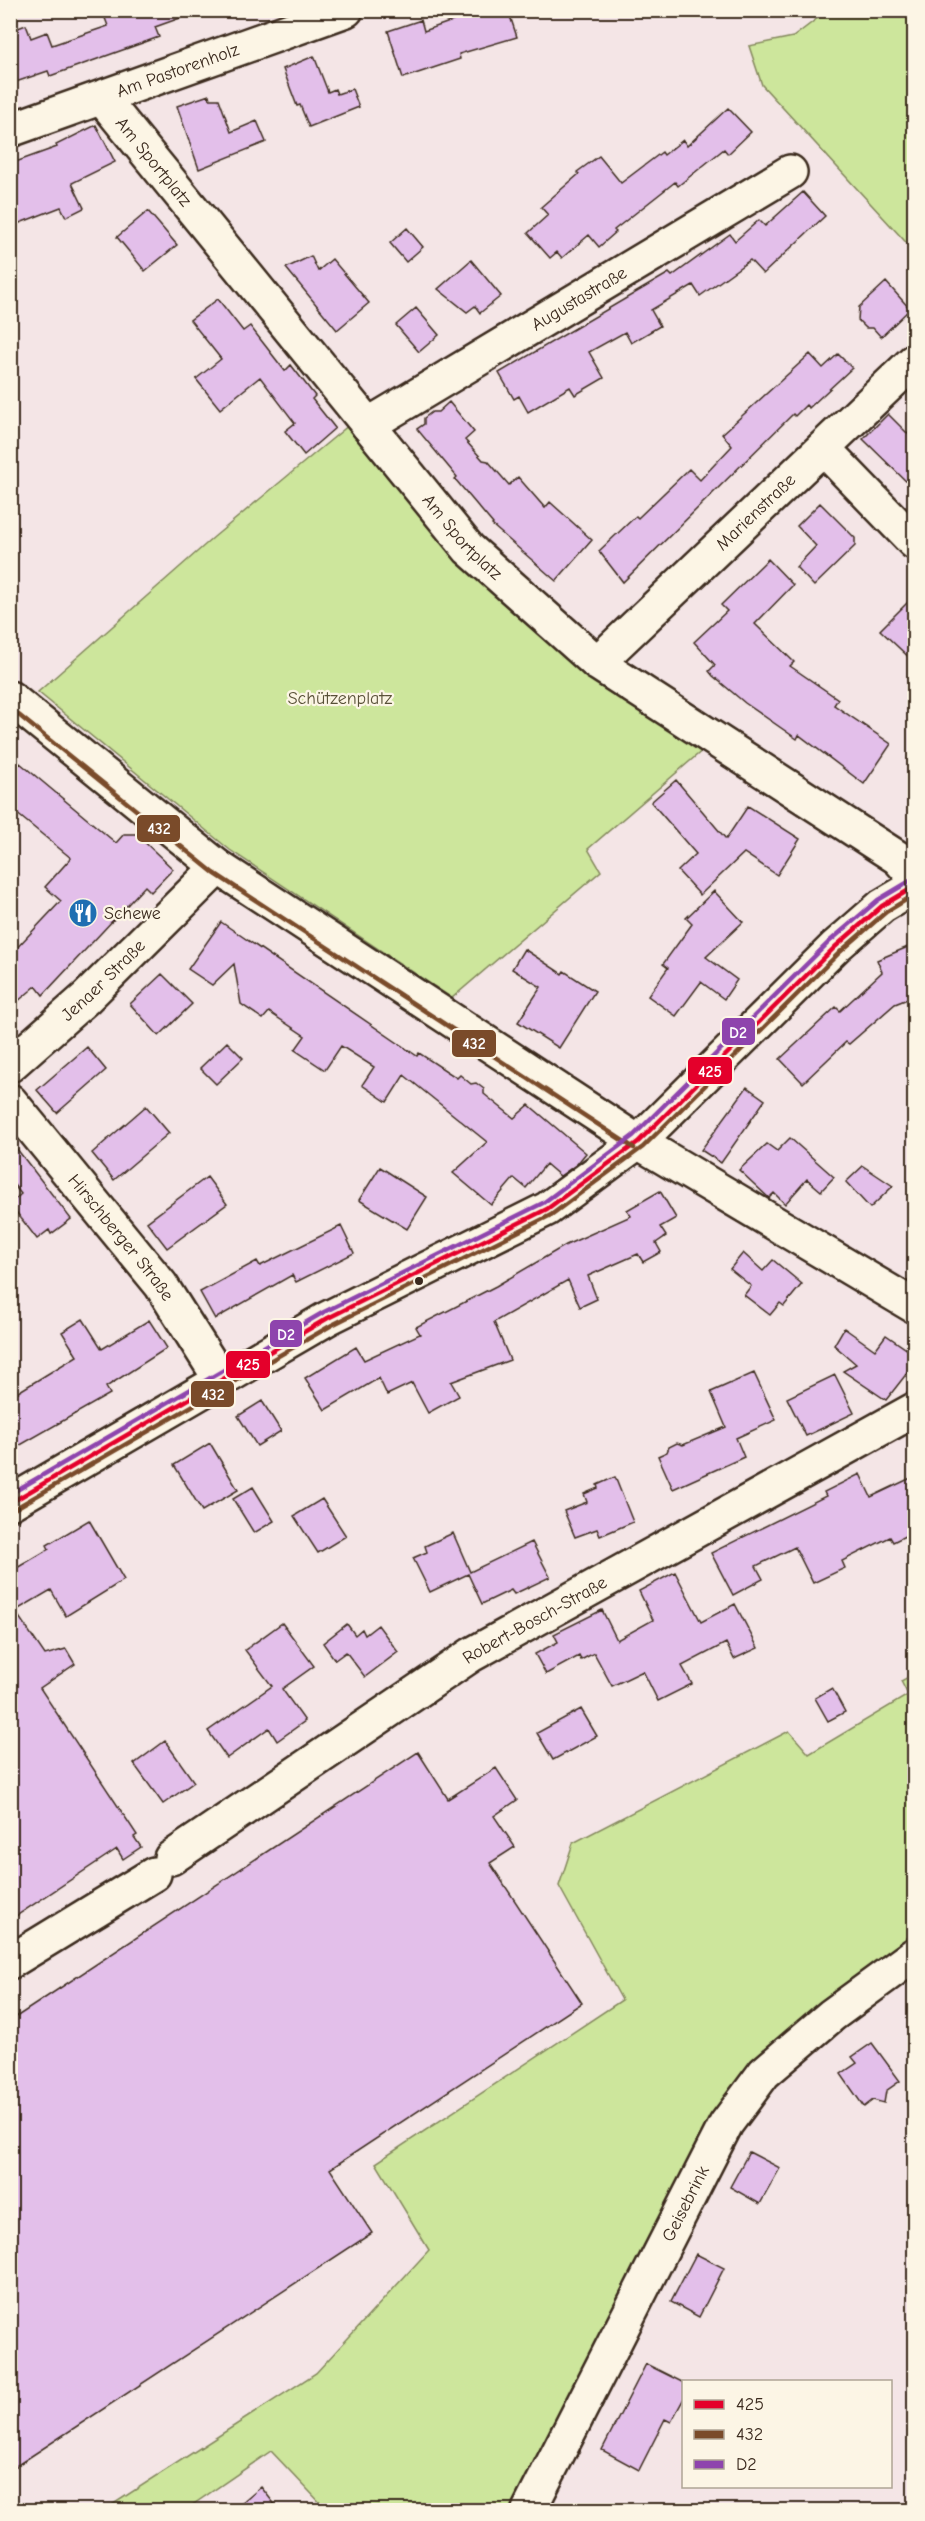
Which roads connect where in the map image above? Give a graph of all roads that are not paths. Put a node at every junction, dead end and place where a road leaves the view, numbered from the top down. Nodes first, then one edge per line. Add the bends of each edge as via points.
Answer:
1 (346, 10) edge
2 (102, 98) junction
3 (10, 130) edge
4 (790, 172) dead end
5 (915, 361) edge
6 (368, 425) junction
7 (823, 448) junction
8 (915, 542) edge
9 (597, 663) junction
10 (10, 698) edge
11 (218, 867) junction
12 (915, 876) edge
13 (915, 887) edge
14 (10, 1065) edge
15 (10, 1101) edge
16 (638, 1142) junction
17 (915, 1306) edge
18 (221, 1380) junction
19 (915, 1410) edge
20 (10, 1503) edge
21 (915, 1955) edge
22 (10, 1962) edge
23 (529, 2511) edge

1 - 2 street, Am Pastorenholz
2 - 3 street, Am Pastorenholz
2 - 6 street, Am Sportplatz
4 - 6 street, Augustastraße
5 - 7 street, Marienstraße
6 - 9 street, Am Sportplatz via 469,549
7 - 8 street
7 - 9 street, Marienstraße
9 - 12 street, Am Sportplatz via 898,858
10 - 11 street
11 - 14 street, Jenaer Straße via 86,998
11 - 16 street
13 - 16 street via 882,906 835,947
15 - 18 street, Hirschberger Straße via 161,1285
16 - 17 street
16 - 18 street via 547,1209 328,1318
18 - 20 street
19 - 22 street, Robert-Bosch-Straße via 471,1655 162,1866
21 - 23 street, Geisebrink via 832,2015 764,2073 726,2124

